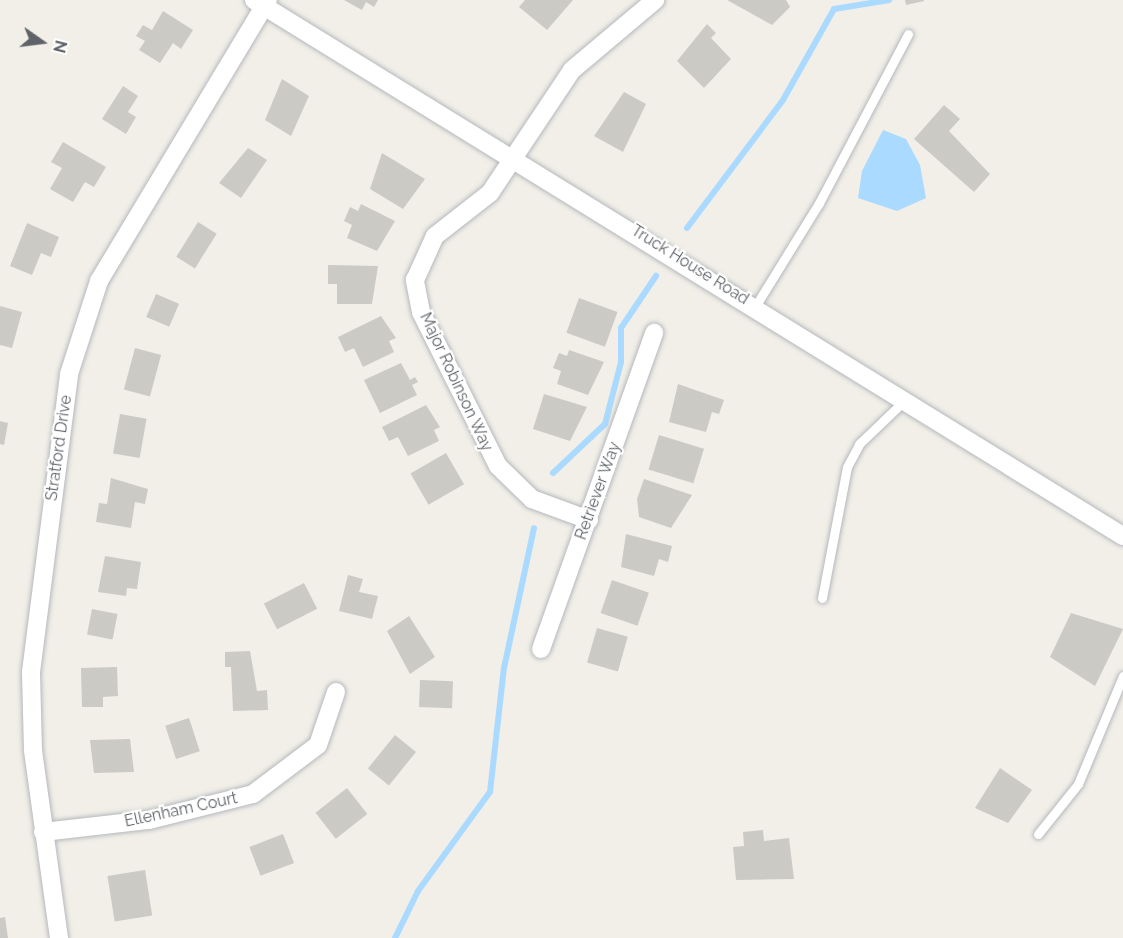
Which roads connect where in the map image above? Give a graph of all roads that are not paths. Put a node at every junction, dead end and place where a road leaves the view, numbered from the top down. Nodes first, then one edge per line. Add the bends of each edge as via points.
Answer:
1 (655, 0) edge
2 (262, 2) edge
3 (908, 34) dead end
4 (516, 157) junction
5 (756, 305) junction
6 (654, 333) dead end
7 (903, 402) junction
8 (589, 520) junction
9 (1123, 536) edge
10 (822, 598) dead end
11 (541, 649) dead end
12 (1123, 676) edge
13 (336, 692) dead end
14 (43, 832) junction
15 (1038, 834) dead end
16 (59, 938) edge

1 - 4 street, Major Robinson Way via 572,70
2 - 4 street, Truck House Road
2 - 14 street, Stratford Drive via 99,281 69,374 31,672
3 - 5 lane via 819,203
4 - 5 street, Truck House Road
4 - 8 street, Major Robinson Way via 490,192 426,248 417,296 498,466 532,499
5 - 7 street, Truck House Road
6 - 8 street, Retriever Way
7 - 9 street, Truck House Road
7 - 10 lane via 859,444 847,467
8 - 11 street, Retriever Way
12 - 15 lane via 1078,784
13 - 14 street, Ellenham Court via 318,745 253,794 149,820
14 - 16 street, Stratford Drive

